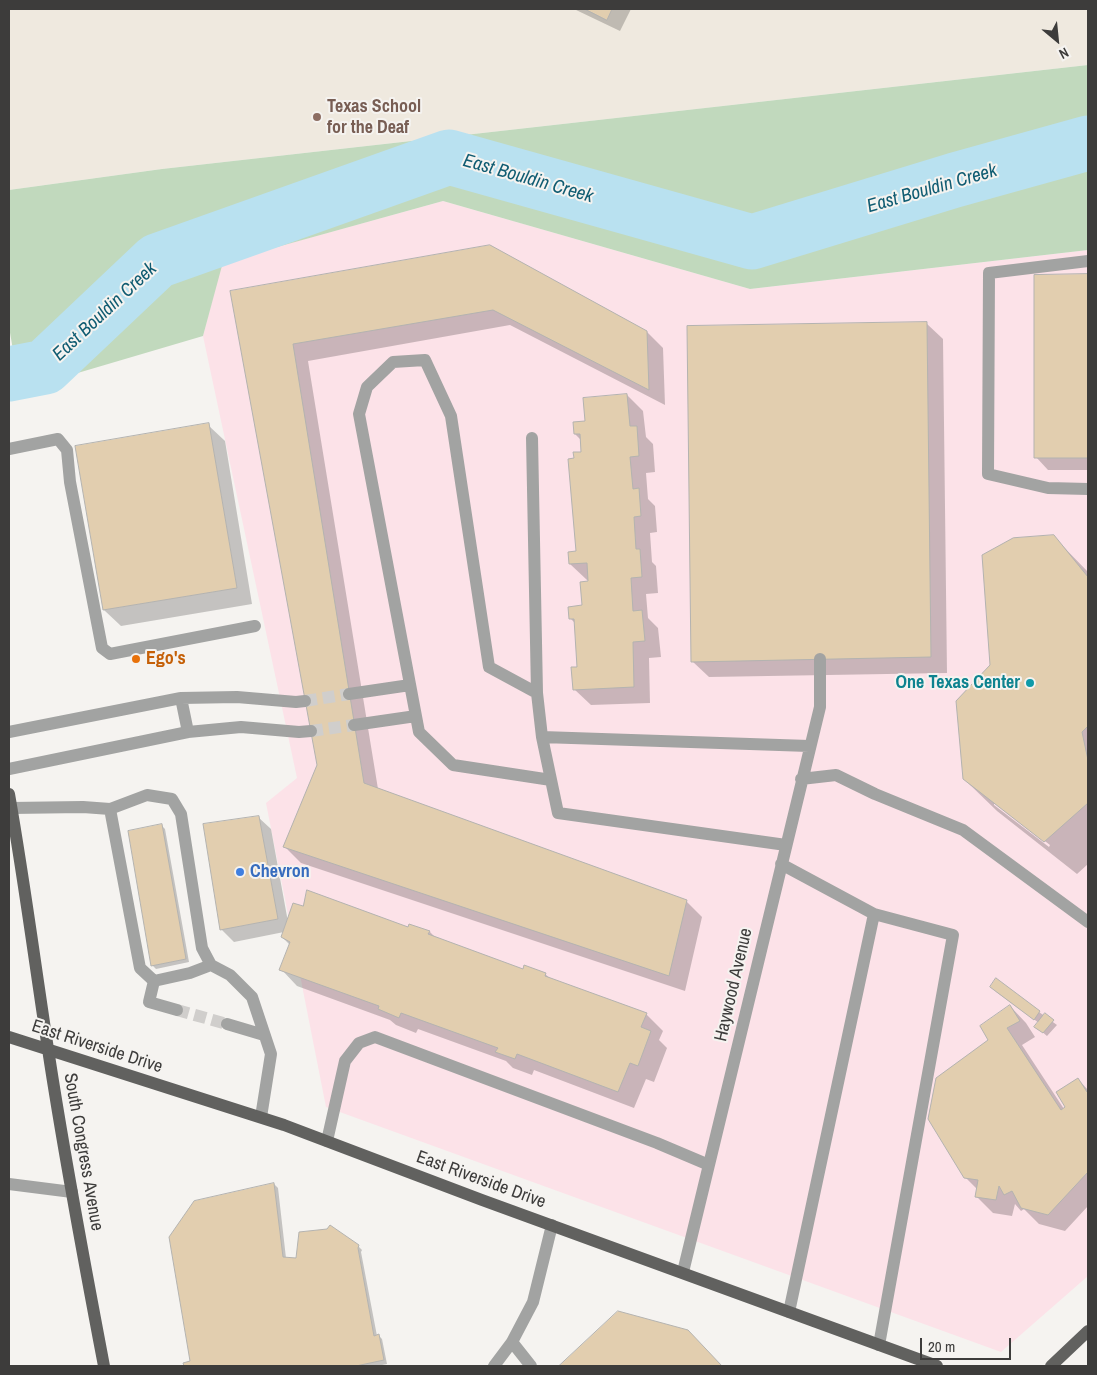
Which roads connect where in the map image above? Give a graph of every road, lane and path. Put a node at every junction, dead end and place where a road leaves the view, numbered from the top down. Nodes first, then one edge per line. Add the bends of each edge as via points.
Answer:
1 (1088, 261) edge
2 (532, 438) dead end
3 (9, 449) edge
4 (1088, 489) edge
5 (254, 626) dead end
6 (820, 659) dead end
7 (410, 685) junction
8 (537, 693) junction
9 (349, 694) tunnel mouth
10 (180, 698) junction
11 (305, 701) tunnel mouth
12 (416, 716) junction
13 (354, 725) tunnel mouth
14 (311, 731) tunnel mouth
15 (9, 732) edge
16 (188, 732) junction
17 (542, 737) junction
18 (809, 746) junction
19 (9, 769) edge
20 (802, 779) junction
21 (551, 780) junction
22 (9, 794) edge
23 (11, 808) junction
24 (110, 809) junction
25 (12, 833) edge
26 (786, 845) junction
27 (781, 864) junction
28 (874, 914) junction
29 (1088, 922) edge
30 (211, 965) junction
31 (154, 981) junction
32 (177, 1010) tunnel mouth
33 (227, 1024) tunnel mouth
34 (264, 1035) junction
35 (9, 1037) edge
36 (48, 1049) junction
37 (261, 1117) junction
38 (327, 1141) junction
39 (709, 1165) junction
40 (9, 1184) edge
41 (72, 1192) junction
42 (552, 1225) junction
43 (684, 1272) junction
44 (789, 1312) junction
45 (1088, 1331) edge
46 (512, 1342) junction
47 (879, 1345) junction
48 (104, 1366) edge
49 (494, 1366) edge
50 (531, 1366) edge
51 (936, 1366) edge
52 (1051, 1366) edge

1 - 4 street via 988,273 988,474 1048,488
2 - 8 street
3 - 5 street via 58,440 67,450 70,482 102,648 110,654
6 - 18 street, Haywood Avenue via 820,707
7 - 8 street via 359,414 366,387 392,362 425,360 451,416 489,667
7 - 9 street
7 - 12 street
8 - 17 street
10 - 11 street
10 - 15 street
10 - 16 street
12 - 13 street
12 - 21 street via 419,732 453,765
14 - 16 street via 241,727
16 - 19 street
17 - 18 street
17 - 21 street
18 - 20 street, Haywood Avenue
20 - 26 street, Haywood Avenue
20 - 29 street via 836,775 963,830
21 - 26 street via 558,813
22 - 23 main road, South Congress Avenue
23 - 24 street via 83,806
23 - 25 main road, South Congress Avenue
24 - 30 street via 147,795 172,799 181,814 202,948
24 - 31 street via 140,968
25 - 36 main road, South Congress Avenue via 27,900
26 - 27 street, Haywood Avenue
27 - 28 street
27 - 39 street, Haywood Avenue
28 - 44 street
28 - 47 street via 954,935
30 - 31 street via 190,974
30 - 34 street via 230,975 252,997
31 - 32 street via 149,1002
33 - 34 street
34 - 37 street via 271,1054
35 - 36 main road, East Riverside Drive
36 - 37 main road, East Riverside Drive
36 - 41 main road, South Congress Avenue
37 - 38 main road, East Riverside Drive
38 - 39 street via 345,1061 359,1043 375,1037
38 - 42 main road, East Riverside Drive
39 - 43 street, Haywood Avenue
40 - 41 street
41 - 48 main road, South Congress Avenue
42 - 43 main road, East Riverside Drive
42 - 46 street via 533,1302
43 - 44 main road, East Riverside Drive
44 - 47 main road, East Riverside Drive
45 - 52 main road
46 - 49 street
46 - 50 street
47 - 51 main road, East Riverside Drive

